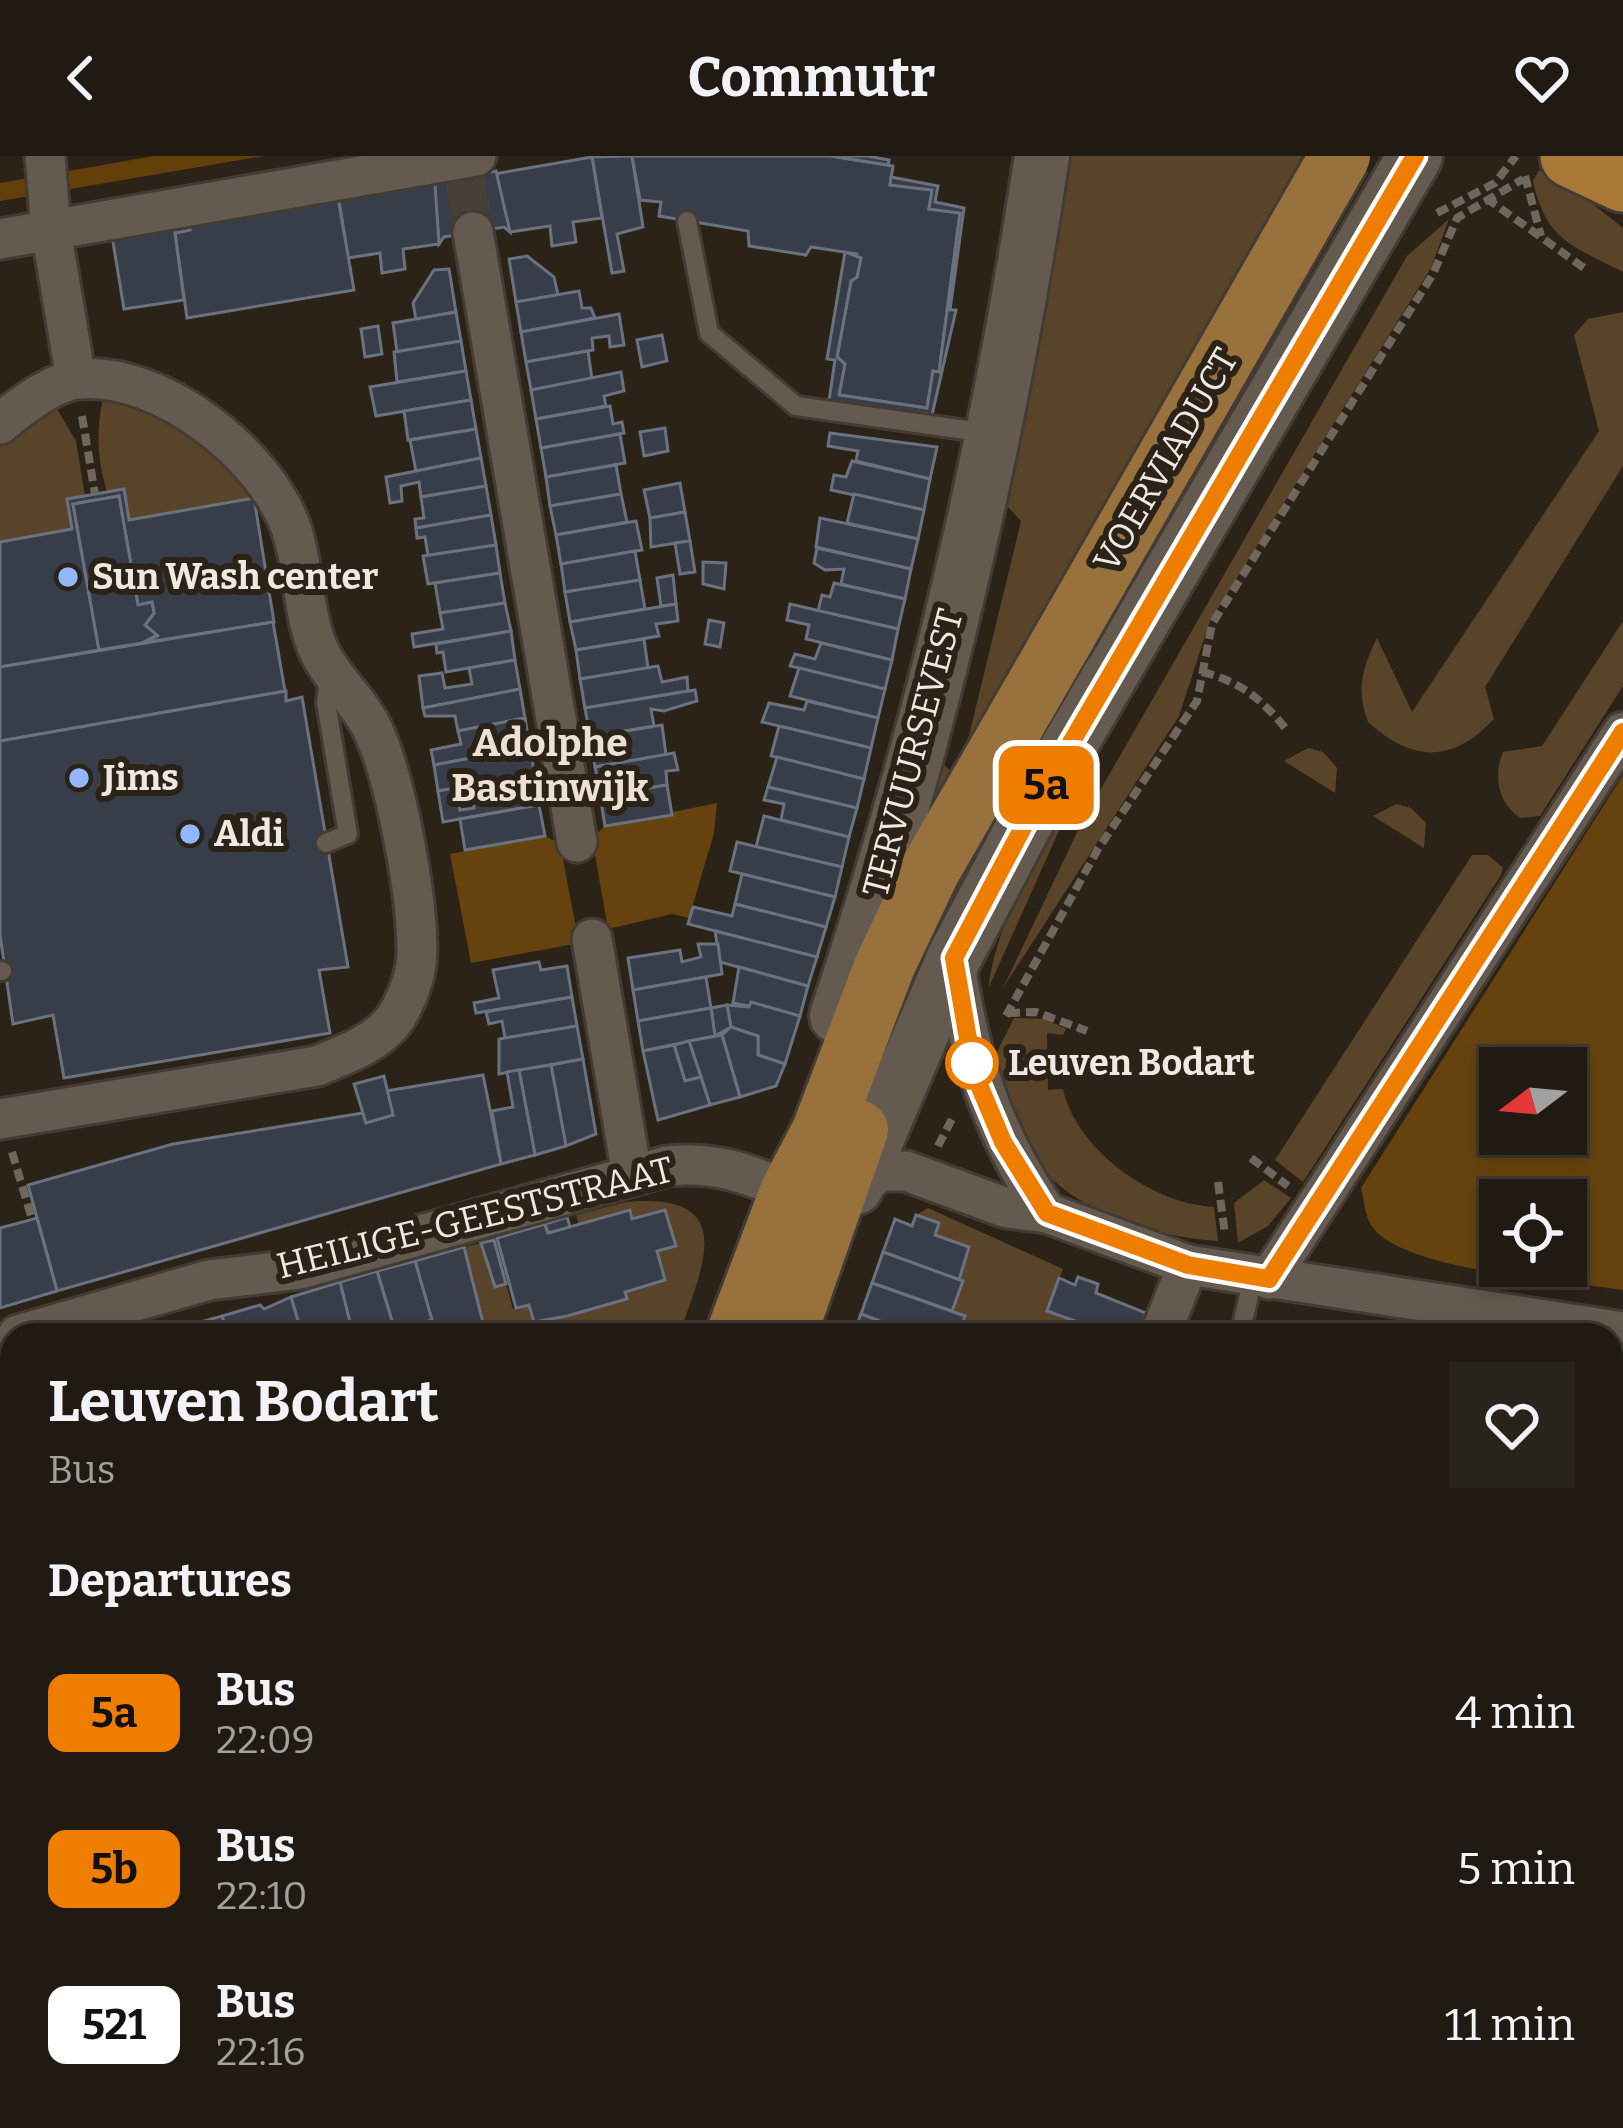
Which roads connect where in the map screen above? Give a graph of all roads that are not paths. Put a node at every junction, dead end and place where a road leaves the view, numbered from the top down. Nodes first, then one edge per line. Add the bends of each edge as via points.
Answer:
1 (1042, 156) edge
2 (1340, 156) edge
3 (1414, 156) edge
4 (468, 164) edge
5 (1541, 168) edge
6 (1623, 180) edge
7 (49, 188) edge
8 (687, 221) dead end
9 (473, 232) tunnel mouth
10 (0, 239) edge
11 (76, 379) junction
12 (0, 424) edge
13 (991, 434) junction
14 (331, 667) junction
15 (1623, 732) edge
16 (994, 765) junction
17 (577, 842) dead end
18 (326, 843) dead end
19 (592, 939) dead end
20 (954, 958) junction
21 (0, 1119) edge
22 (632, 1175) junction
23 (794, 1186) junction
24 (856, 1186) junction
25 (1047, 1213) junction
26 (1188, 1265) junction
27 (1261, 1278) junction
28 (60, 1323) edge
29 (772, 1323) edge
30 (775, 1323) edge
31 (788, 1323) edge
32 (1165, 1323) edge
33 (1244, 1323) edge
34 (1563, 1323) edge

1 - 13 main road, TERVUURSEVEST
2 - 16 main road, VOERVIADUCT, bridge
3 - 20 main road via 1038,799
4 - 7 street
5 - 6 highway
7 - 10 street
7 - 11 street
8 - 13 lane via 709,333 796,406
9 - 17 street
11 - 12 street
11 - 14 street via 153,395 252,459 292,530 320,652
13 - 23 main road, TERVUURSEVEST via 922,746 802,1120
14 - 18 lane via 326,702 348,833
14 - 21 street via 372,728 387,770 414,913 417,956 392,1023 316,1066
15 - 27 street
16 - 23 main road, VOERVIADUCT via 930,870
16 - 30 main road, VOERVIADUCT
19 - 22 street
20 - 24 main road
20 - 25 street via 974,1073 1003,1142
22 - 23 street, HEILIGE-GEESTSTRAAT via 695,1163
22 - 28 street, HEILIGE-GEESTSTRAAT via 300,1269 209,1280
23 - 29 main road, TERVUURSEVEST
24 - 25 street via 898,1170 1007,1208
24 - 31 main road via 815,1307
25 - 26 street
26 - 27 street
26 - 32 street
27 - 33 lane
27 - 34 street

